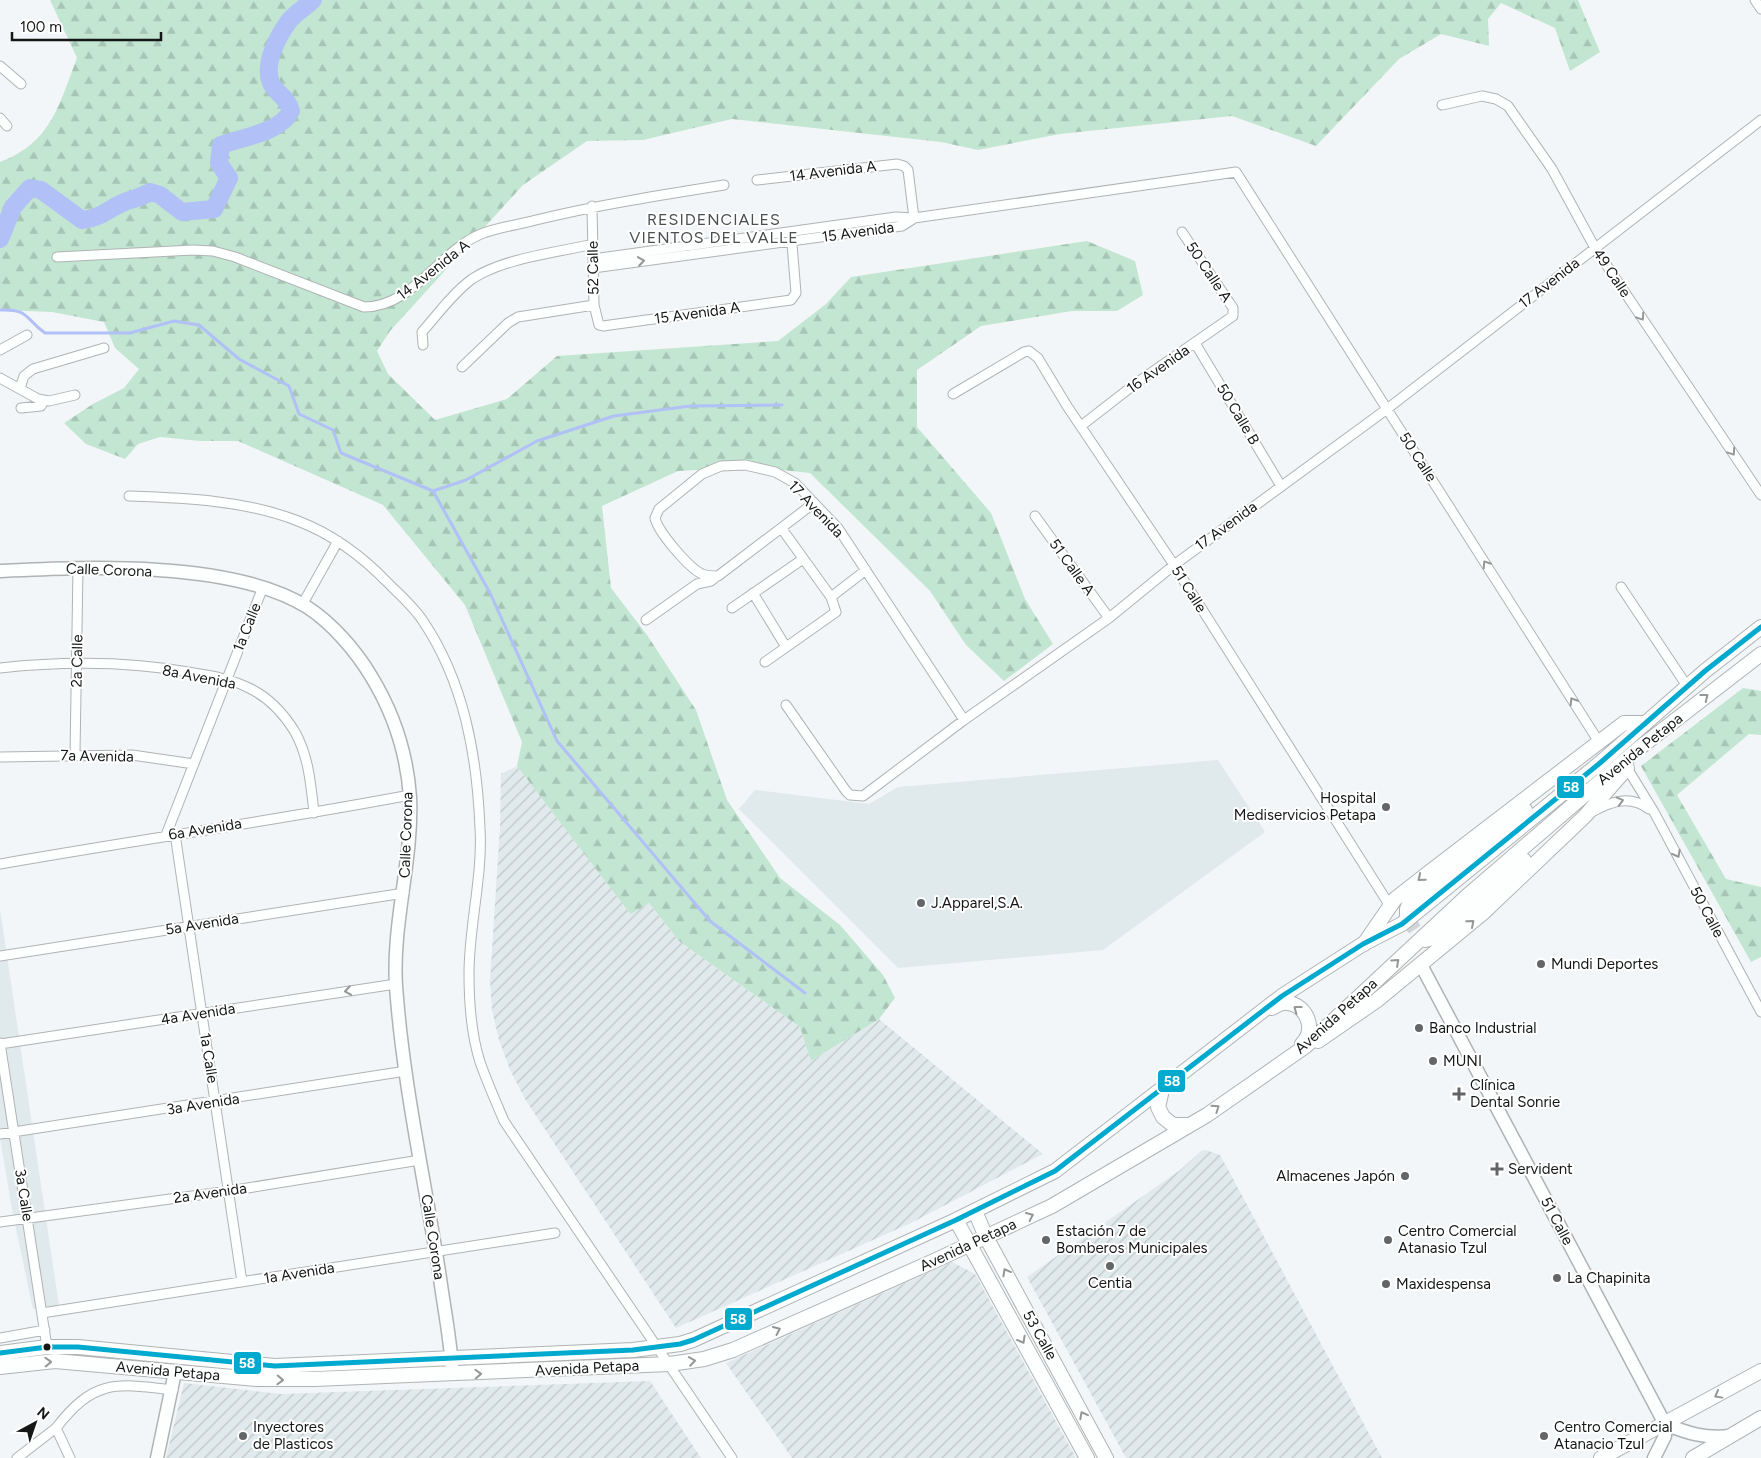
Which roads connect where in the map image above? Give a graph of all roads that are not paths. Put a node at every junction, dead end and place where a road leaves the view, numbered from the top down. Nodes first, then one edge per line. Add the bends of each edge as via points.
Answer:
1 (1755, 0) edge
2 (1761, 9) edge
3 (0, 66) edge
4 (21, 84) dead end
5 (1442, 105) dead end
6 (0, 118) edge
7 (1761, 120) edge
8 (6, 126) dead end
9 (1236, 172) joint
10 (757, 180) dead end
11 (724, 185) dead end
12 (592, 206) junction
13 (914, 218) junction
14 (791, 232) junction
15 (1182, 232) dead end
16 (792, 242) junction
17 (745, 243) junction
18 (593, 244) junction
19 (1595, 248) junction
20 (57, 258) dead end
21 (593, 263) junction
22 (594, 305) junction
23 (1234, 312) joint
24 (603, 326) joint
25 (27, 335) dead end
26 (1194, 343) junction
27 (423, 345) dead end
28 (104, 348) dead end
29 (0, 350) edge
30 (462, 367) dead end
31 (0, 378) edge
32 (20, 388) junction
33 (953, 394) dead end
34 (75, 395) dead end
35 (44, 400) junction
36 (21, 408) dead end
37 (1387, 409) junction
38 (1081, 426) junction
39 (1281, 486) junction
40 (1761, 495) edge
41 (129, 496) dead end
42 (814, 503) junction
43 (1035, 516) dead end
44 (782, 529) junction
45 (338, 541) junction
46 (803, 559) junction
47 (1174, 565) junction
48 (78, 568) junction
49 (866, 570) junction
50 (0, 571) edge
51 (718, 576) junction
52 (263, 587) junction
53 (1621, 587) dead end
54 (753, 593) junction
55 (831, 597) junction
56 (302, 605) junction
57 (732, 608) dead end
58 (1109, 618) junction
59 (646, 620) dead end
60 (1761, 627) edge
61 (786, 647) junction
62 (1761, 654) edge
63 (77, 662) junction
64 (765, 662) dead end
65 (0, 668) edge
66 (226, 679) junction
67 (1688, 686) junction
68 (786, 705) dead end
69 (964, 720) junction
70 (1645, 723) junction
71 (1600, 742) junction
72 (1638, 749) junction
73 (75, 754) junction
74 (0, 757) edge
75 (194, 764) junction
76 (1626, 768) junction
77 (410, 795) junction
78 (1654, 812) junction
79 (314, 813) junction
80 (1585, 816) junction
81 (170, 834) junction
82 (0, 864) edge
83 (404, 893) junction
84 (1390, 906) junction
85 (1407, 918) dead end
86 (188, 926) junction
87 (1425, 940) dead end
88 (1363, 944) junction
89 (0, 956) edge
90 (1421, 965) junction
91 (396, 984) junction
92 (1761, 1012) edge
93 (202, 1013) junction
94 (1252, 1018) junction
95 (0, 1044) edge
96 (1306, 1046) junction
97 (1286, 1060) junction
98 (406, 1071) junction
99 (1162, 1090) junction
100 (216, 1102) junction
101 (1189, 1125) junction
102 (14, 1132) junction
103 (0, 1134) edge
104 (420, 1160) junction
105 (229, 1191) junction
106 (975, 1211) junction
107 (28, 1218) junction
108 (956, 1220) junction
109 (0, 1222) edge
110 (555, 1233) dead end
111 (986, 1237) junction
112 (970, 1245) junction
113 (436, 1252) junction
114 (242, 1282) junction
115 (42, 1313) junction
116 (45, 1330) junction
117 (0, 1338) edge
118 (47, 1347) junction
119 (658, 1347) junction
120 (0, 1353) edge
121 (452, 1360) junction
122 (670, 1364) junction
123 (0, 1366) edge
124 (1761, 1371) edge
125 (175, 1372) junction
126 (452, 1374) junction
127 (173, 1390) junction
128 (1761, 1418) edge
129 (1665, 1424) junction
130 (56, 1428) junction
131 (1731, 1436) junction
132 (17, 1458) edge
133 (70, 1458) edge
134 (157, 1458) edge
135 (732, 1458) edge
136 (1087, 1458) edge
137 (1106, 1458) edge
138 (1601, 1458) edge
139 (1654, 1458) edge
140 (1693, 1458) edge

1 - 2 street
3 - 4 street
5 - 19 street, 49 Calle via 1482,96 1508,106 1552,169
6 - 8 street
7 - 19 street, 17 Avenida
9 - 13 street, 15 Avenida
9 - 37 street, 50 Calle
10 - 13 street, 14 Avenida A via 897,164 908,170
11 - 12 street, 14 Avenida A
12 - 18 street, 52 Calle
12 - 20 street, 14 Avenida A via 482,234 462,244 400,298 378,307 364,307 235,256 213,251
13 - 14 street, 15 Avenida via 896,217
13 - 16 street, 15 Avenida via 902,226
14 - 16 street
14 - 17 street, 15 Avenida
15 - 23 street, 50 Calle A
16 - 17 street, 15 Avenida
16 - 24 street, 15 Avenida A via 796,293 791,300
17 - 21 street, 15 Avenida
18 - 21 street, 52 Calle
18 - 27 street via 494,267 472,280 454,295 422,332
19 - 37 street, 17 Avenida
19 -> 40 street, 49 Calle
21 - 22 street, 52 Calle
22 - 24 street, 52 Calle via 597,321
22 - 30 street via 518,316
23 - 26 street, 16 Avenida via 1233,316
25 - 29 street
26 - 38 street, 16 Avenida
26 - 39 street, 50 Calle B
28 - 32 street via 33,369 24,376
31 - 32 street
32 - 35 street
33 - 38 street, 51 Calle via 1029,351 1038,358
34 - 35 street
35 - 36 street via 41,406
37 - 39 street, 17 Avenida
71 -> 37 street, 50 Calle
38 - 47 street, 51 Calle
39 - 47 street, 17 Avenida
41 - 45 street via 191,498 242,506 298,520
42 - 44 street
42 - 49 street, 17 Avenida via 838,528
42 - 51 street, 17 Avenida via 795,484 775,472 745,465 721,466 702,474 655,515 655,521 695,568 703,574
43 - 58 street, 51 Calle A
44 - 46 street
44 - 51 street
45 - 56 street
45 - 119 street via 372,566 422,620 444,658 461,698 472,740 481,830 469,972 471,1017 480,1060 504,1121
46 - 54 street
46 - 55 street
47 - 58 street, 17 Avenida
47 - 84 street, 51 Calle
48 - 50 street, Calle Corona
48 - 52 street, Calle Corona via 192,573
48 - 63 street, 2a Calle
49 - 55 street
49 - 69 street, 17 Avenida
51 - 59 street via 697,584
52 - 56 street, Calle Corona
52 - 66 street, 1a Calle
53 - 67 street
54 - 57 street
54 - 61 street
55 - 61 street via 836,612
56 - 77 street, Calle Corona via 351,648 380,690 398,735
58 - 69 street, 17 Avenida
60 - 67 main road, Avenida Petapa
61 - 64 street
72 -> 62 main road, Avenida Petapa
63 - 65 street, 8a Avenida
63 - 66 street, 8a Avenida via 179,670
63 - 73 street, 2a Calle
66 - 75 street, 1a Calle
66 - 79 street, 8a Avenida via 249,688 268,701 295,732 309,771
67 - 70 main road, Avenida Petapa
68 - 69 street via 846,791 856,797 863,796
70 - 71 main road via 1624,723
70 - 85 main road via 1594,756 1449,869 1410,902
70 - 88 main road, Avenida Petapa via 1600,764 1402,924
71 -> 84 main road
72 - 76 main road via 1636,758
96 -> 72 main road, Avenida Petapa via 1467,896
73 - 74 street, 7a Avenida
73 - 75 street, 7a Avenida via 132,755
75 - 81 street, 1a Calle
76 - 78 street, 50 Calle
76 - 80 main road
76 - 87 main road via 1441,936
77 - 79 street, 6a Avenida
77 - 83 street, Calle Corona
80 -> 78 street via 1627,799 1638,801
78 -> 92 street, 50 Calle
79 - 81 street, 6a Avenida
90 -> 80 main road via 1484,912
81 - 82 street, 6a Avenida
81 - 86 street, 1a Calle
83 - 86 street, 5a Avenida
83 - 91 street, Calle Corona
84 - 88 main road
86 - 89 street, 5a Avenida
86 - 93 street, 1a Calle
88 - 94 main road, Avenida Petapa
90 - 96 main road via 1320,1041
90 - 129 street, 51 Calle
91 -> 93 street, 4a Avenida
91 - 98 street, Calle Corona
93 - 95 street, 4a Avenida
93 - 100 street, 1a Calle
97 -> 94 main road via 1310,1034 1310,1024 1303,1013 1286,1002
94 - 99 main road, Avenida Petapa
95 - 102 street, 3a Calle
96 - 97 main road, Avenida Petapa
101 -> 97 main road, Avenida Petapa
98 - 100 street, 3a Avenida
98 - 104 street, Calle Corona
99 - 101 main road via 1158,1107 1163,1117 1173,1125
99 - 106 main road, Avenida Petapa via 1074,1158
100 - 102 street, 3a Avenida
100 - 105 street, 1a Calle
111 -> 101 main road, Avenida Petapa via 1052,1206
102 - 103 street, 3a Avenida
102 - 107 street, 3a Calle
104 - 105 street, 2a Avenida
104 - 113 street, Calle Corona
105 - 107 street, 2a Avenida
105 - 114 street, 1a Calle
106 - 108 main road, Avenida Petapa
106 - 111 main road, 53 Calle
107 - 109 street, 2a Avenida
107 - 115 street, 3a Calle
108 - 112 main road, 53 Calle
108 - 119 main road, Avenida Petapa via 734,1323 680,1344
110 - 113 street, 1a Avenida
111 - 112 main road, Avenida Petapa
137 -> 111 main road, 53 Calle
122 -> 112 main road, Avenida Petapa via 733,1350
112 -> 136 main road, 53 Calle
113 - 114 street, 1a Avenida
113 - 121 street, Calle Corona
114 - 115 street, 1a Avenida
115 - 116 street, 3a Calle
116 - 117 street
116 - 118 street, 3a Calle
118 - 120 main road, Avenida Petapa
118 - 121 main road, Avenida Petapa via 78,1347 275,1366
119 - 121 main road, Avenida Petapa
119 - 122 street
121 - 126 street, Calle Corona
126 -> 122 main road, Avenida Petapa
122 - 135 street
123 -> 125 main road, Avenida Petapa via 54,1361
124 -> 129 main road
125 -> 126 main road, Avenida Petapa via 286,1380
125 - 127 street
127 - 130 street via 122,1386 98,1390 72,1407
127 - 134 street
128 - 131 main road
129 - 131 street via 1700,1436
129 - 138 main road
129 - 139 street via 1665,1436
130 - 132 street
130 - 133 street
131 - 140 main road

